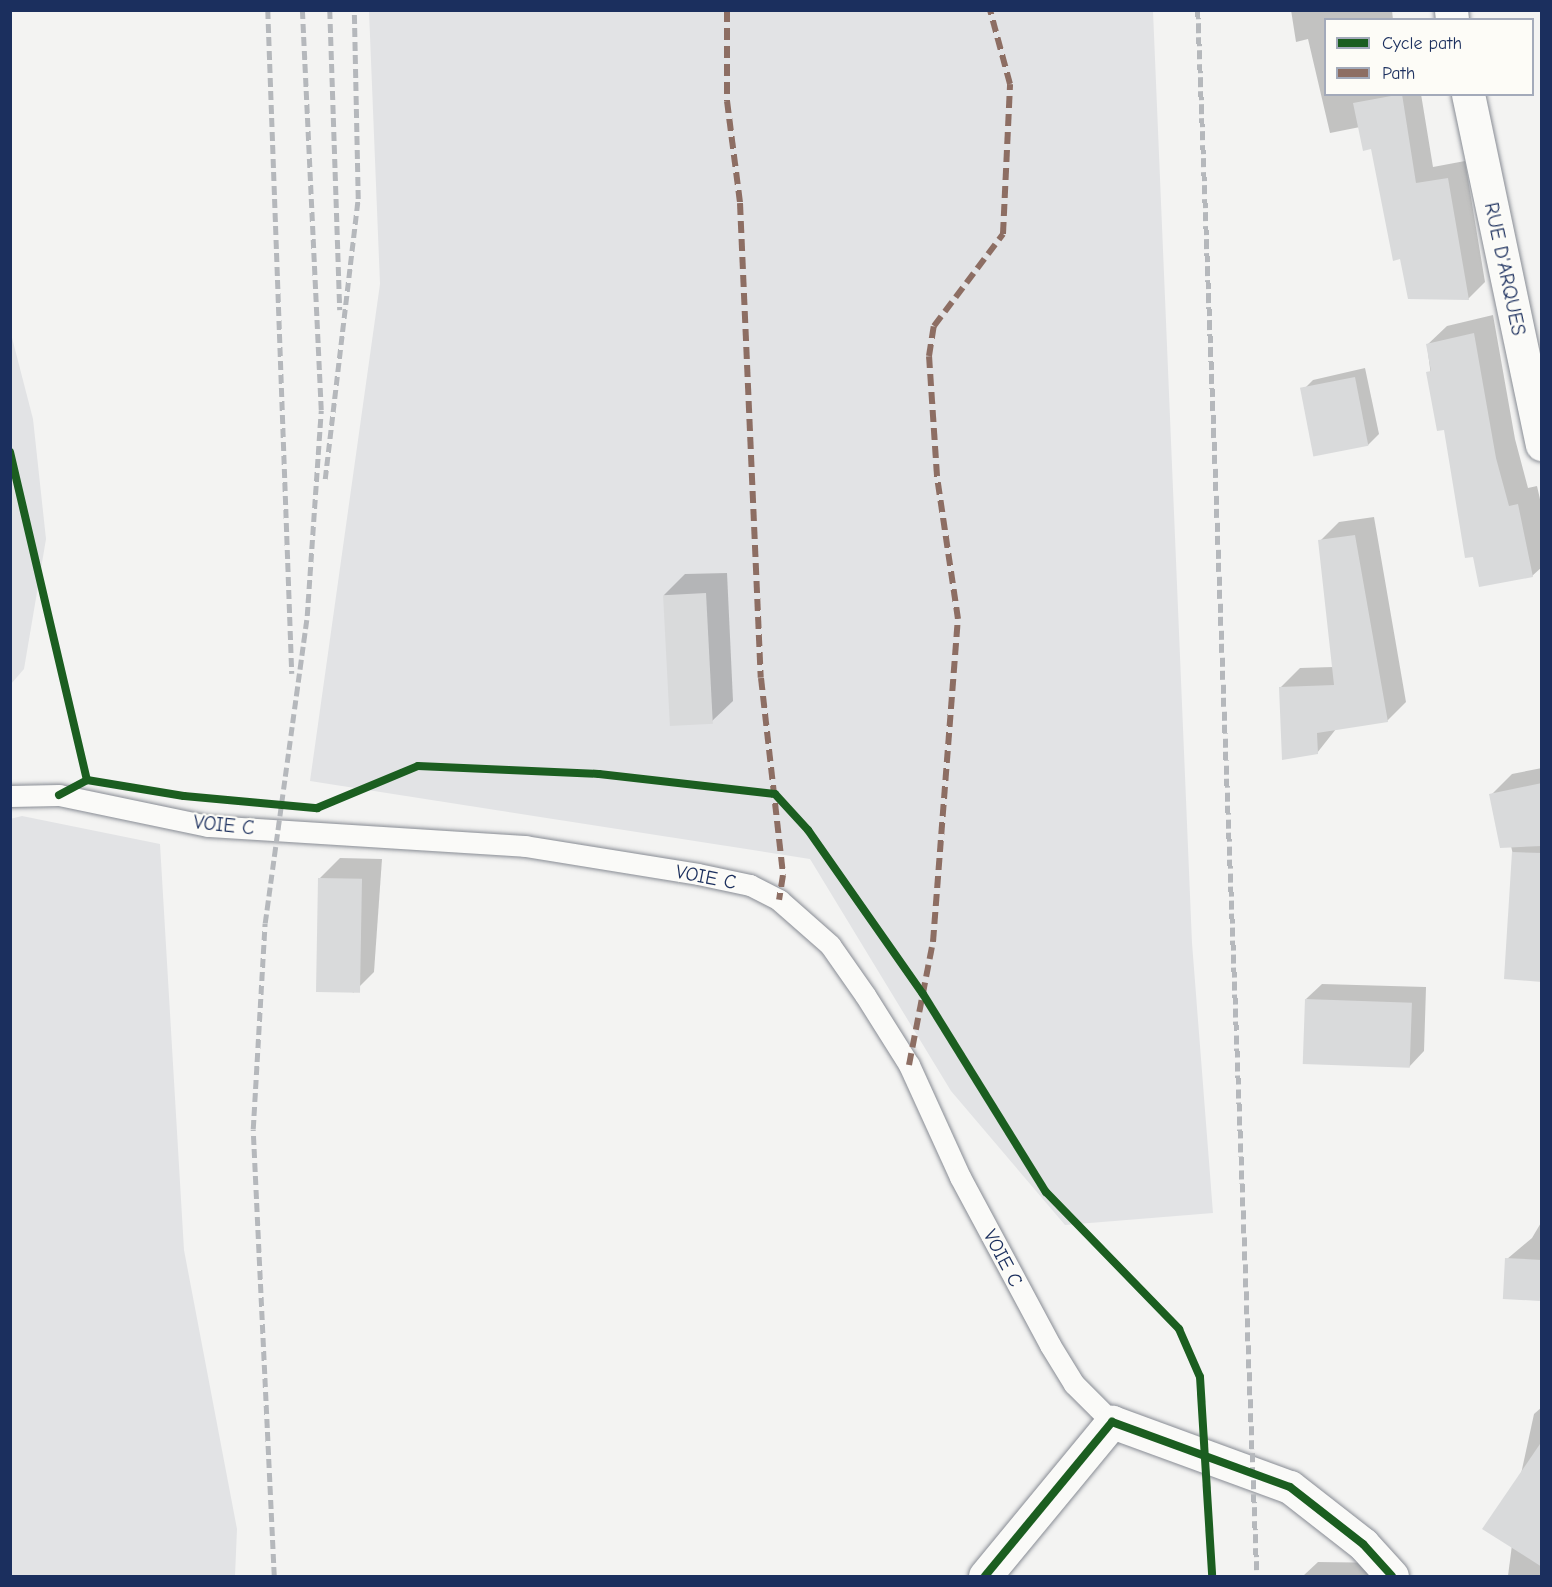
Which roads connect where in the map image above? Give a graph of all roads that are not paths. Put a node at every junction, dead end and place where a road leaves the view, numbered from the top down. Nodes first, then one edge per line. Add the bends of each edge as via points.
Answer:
1 (1468, 96) edge
2 (1542, 444) edge
3 (10, 796) edge
4 (1113, 1422) junction
5 (985, 1576) edge
6 (1392, 1576) edge

1 - 2 street, RUE D'ARQUES
3 - 4 lane, VOIE C via 59,795 208,826 525,846 750,885 779,900 831,945 865,995 909,1065 960,1177 1050,1345 1074,1384
4 - 5 street
4 - 6 street via 1290,1487 1363,1544

